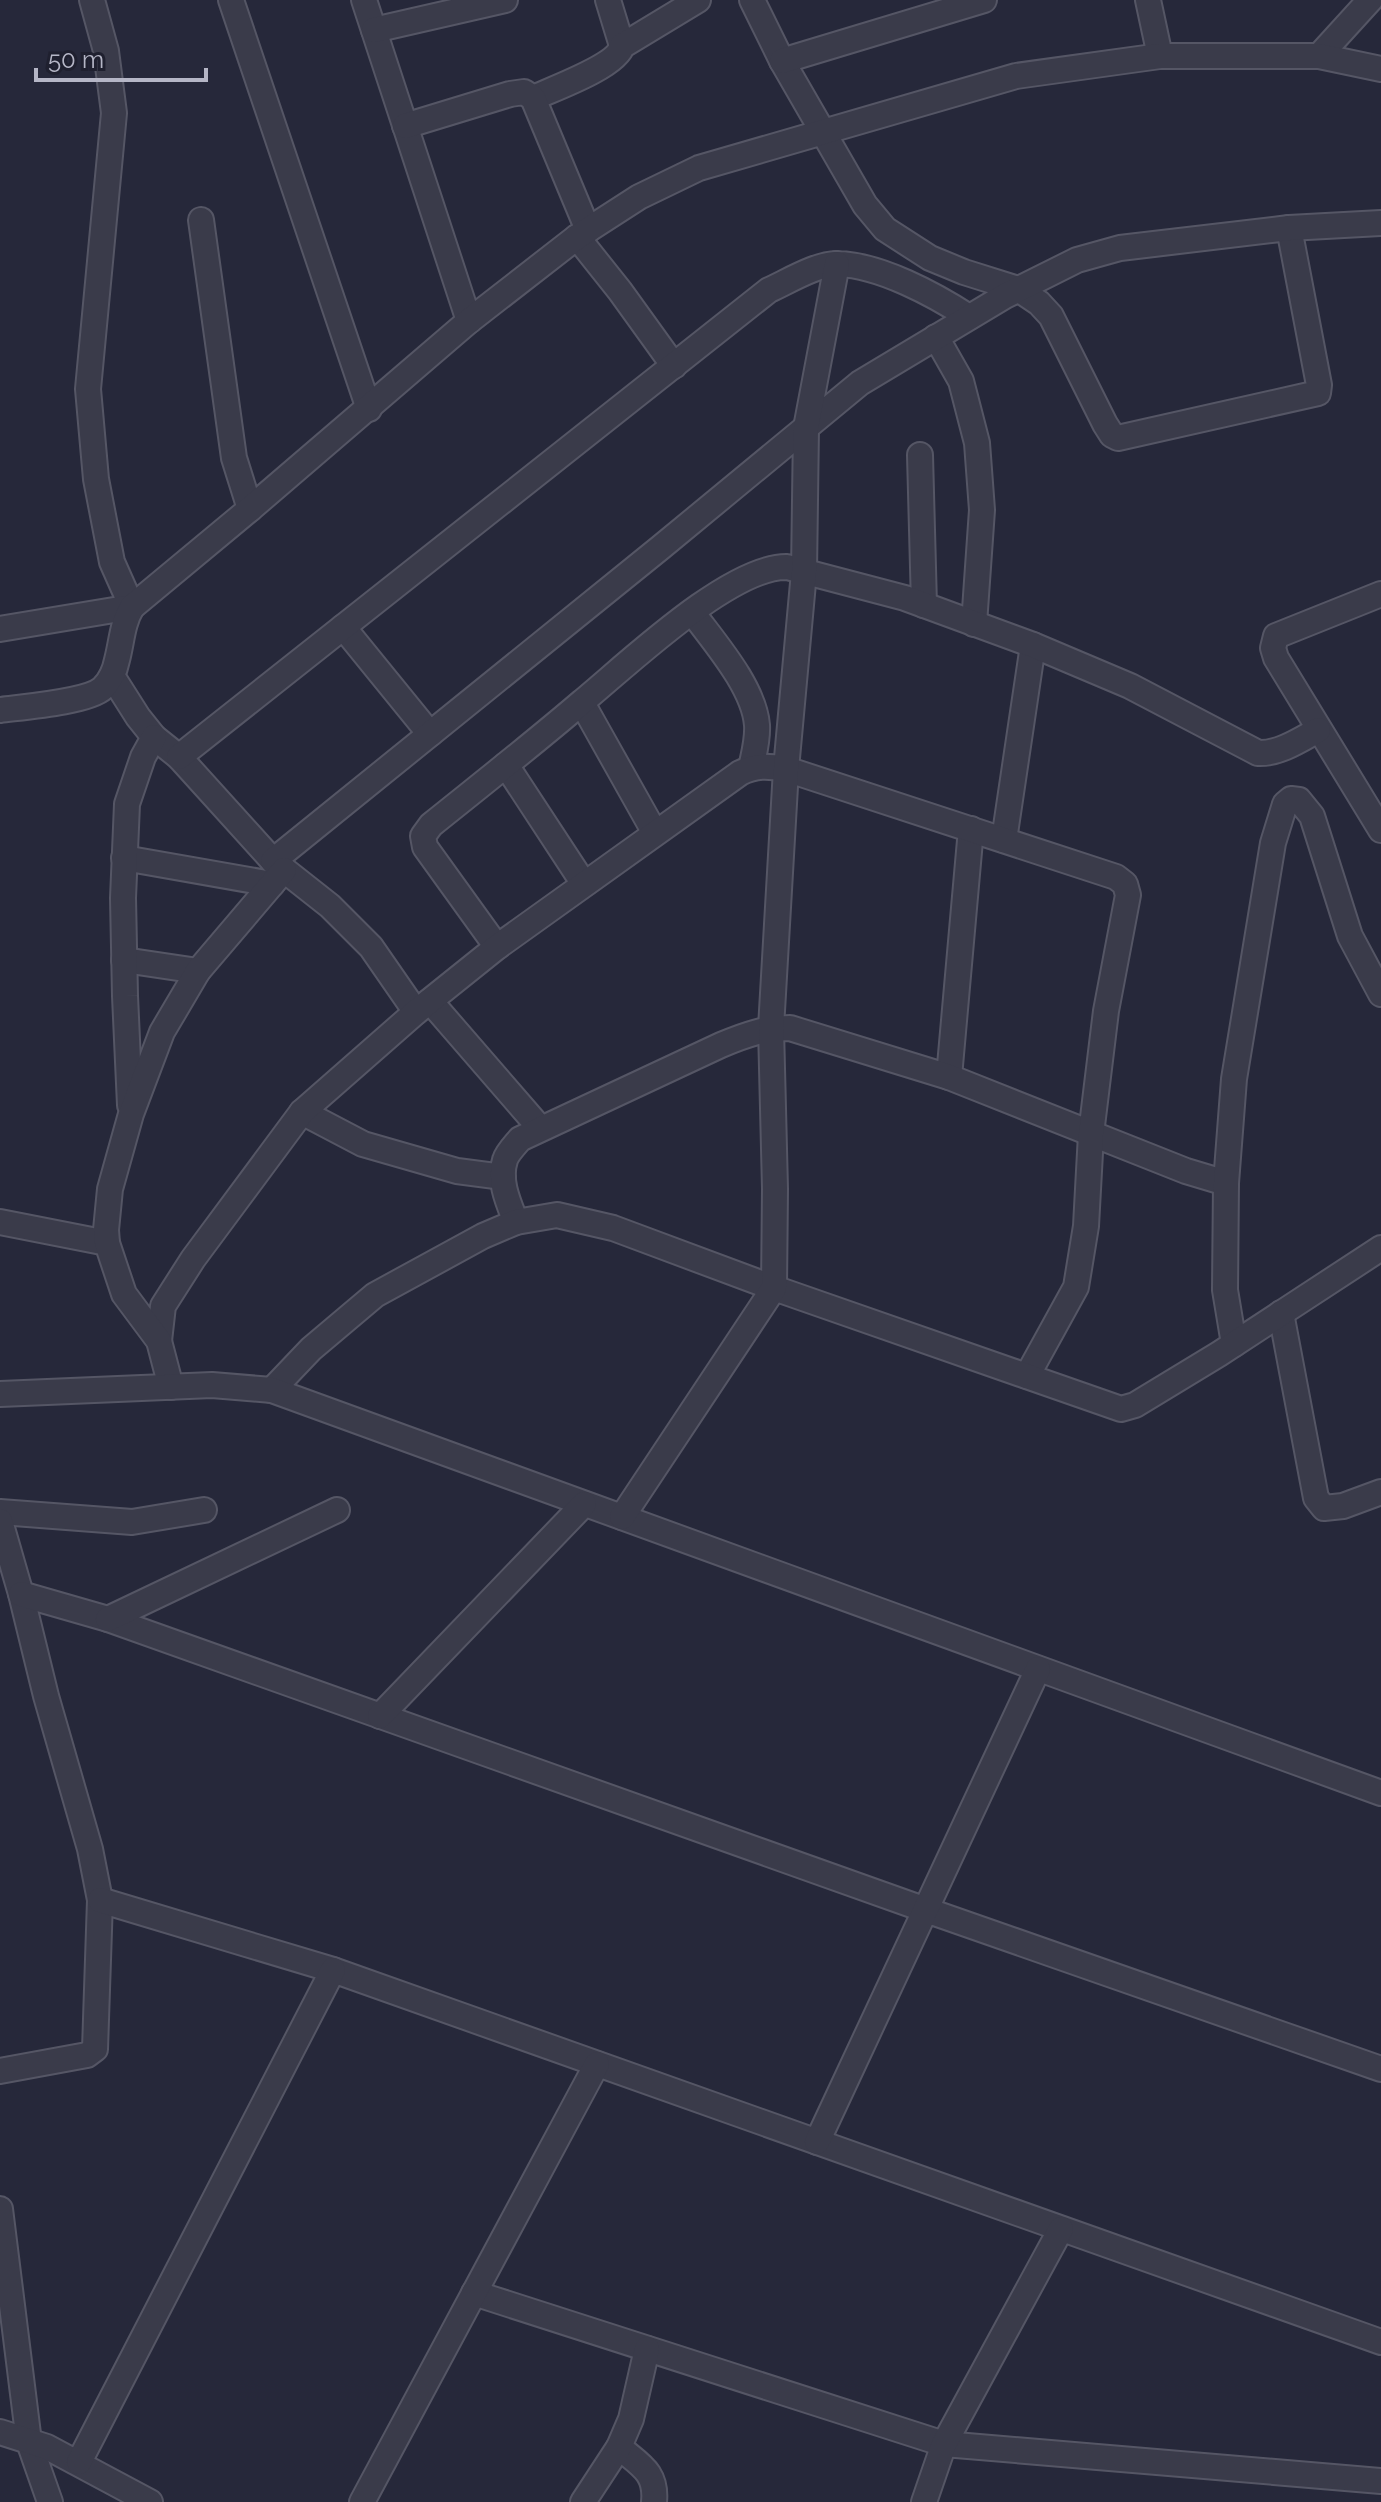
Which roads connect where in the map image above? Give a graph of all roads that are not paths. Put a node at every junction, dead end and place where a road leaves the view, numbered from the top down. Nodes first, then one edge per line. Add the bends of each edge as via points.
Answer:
1 (92, 0) edge
2 (231, 0) edge
3 (364, 0) edge
4 (505, 0) edge
5 (608, 0) edge
6 (698, 0) edge
7 (752, 0) edge
8 (984, 0) edge
9 (1148, 0) edge
10 (1370, 0) edge
11 (374, 30) junction
12 (622, 46) junction
13 (1160, 56) junction
14 (1319, 56) junction
15 (782, 61) junction
16 (1381, 69) edge
17 (533, 98) junction
18 (405, 126) junction
19 (813, 134) junction
20 (201, 220) dead end
21 (1381, 223) edge
22 (1289, 228) junction
23 (582, 233) junction
24 (837, 264) junction
25 (1011, 293) junction
26 (974, 314) junction
27 (469, 321) junction
28 (936, 337) junction
29 (674, 366) junction
30 (369, 409) junction
31 (806, 428) junction
32 (920, 455) dead end
33 (250, 509) junction
34 (804, 572) junction
35 (1381, 594) edge
36 (924, 605) junction
37 (132, 607) junction
38 (692, 612) junction
39 (974, 624) junction
40 (343, 627) junction
41 (0, 629) edge
42 (1033, 645) junction
43 (112, 676) junction
44 (582, 703) junction
45 (0, 710) edge
46 (430, 734) junction
47 (1311, 734) junction
48 (154, 737) junction
49 (179, 757) junction
50 (506, 765) junction
51 (751, 768) junction
52 (786, 769) junction
53 (971, 829) junction
54 (1381, 830) edge
55 (655, 833) junction
56 (1004, 840) junction
57 (124, 858) junction
58 (276, 872) junction
59 (584, 884) junction
60 (497, 947) junction
61 (124, 960) junction
62 (198, 971) junction
63 (1381, 994) edge
64 (423, 1006) junction
65 (771, 1028) junction
66 (949, 1077) junction
67 (302, 1112) junction
68 (131, 1114) junction
69 (540, 1128) junction
70 (1091, 1134) junction
71 (503, 1177) junction
72 (1222, 1182) junction
73 (0, 1222) edge
74 (516, 1222) junction
75 (107, 1243) junction
76 (1381, 1248) edge
77 (774, 1288) junction
78 (1281, 1313) junction
79 (159, 1341) junction
80 (1227, 1349) junction
81 (1027, 1376) junction
82 (171, 1387) junction
83 (272, 1390) junction
84 (0, 1394) edge
85 (1381, 1492) edge
86 (584, 1504) junction
87 (204, 1510) dead end
88 (337, 1510) dead end
89 (0, 1512) edge
90 (622, 1517) junction
91 (0, 1521) edge
92 (21, 1594) junction
93 (108, 1619) junction
94 (1038, 1669) junction
95 (380, 1716) junction
96 (1379, 1790) edge
97 (100, 1900) junction
98 (926, 1910) junction
99 (333, 1970) junction
100 (597, 2064) junction
101 (1381, 2069) edge
102 (0, 2071) edge
103 (817, 2142) junction
104 (0, 2209) edge
105 (1061, 2229) junction
106 (474, 2293) junction
107 (1381, 2342) edge
108 (647, 2349) junction
109 (0, 2432) edge
110 (29, 2442) junction
111 (944, 2444) junction
112 (619, 2447) junction
113 (79, 2462) junction
114 (1381, 2481) edge
115 (50, 2502) edge
116 (150, 2502) edge
117 (362, 2502) edge
118 (583, 2502) edge
119 (654, 2502) edge
120 (924, 2502) edge

1 - 37 street via 114,113 88,389 109,548
2 - 30 street
3 - 11 street
4 - 11 street
5 - 12 street
6 - 12 street
7 - 15 street
8 - 15 street
9 - 13 street
10 - 14 street
11 - 18 street
12 - 17 street via 604,65
13 - 14 street
13 - 19 street via 1016,76
14 - 16 street
15 - 19 street
17 - 18 street via 524,92 510,94
17 - 23 street
18 - 27 street
19 - 23 street via 699,168
19 - 25 street via 885,229 930,258
20 - 33 street via 234,458
21 - 22 street
22 - 25 street via 1120,248 1077,260
22 - 25 street via 1319,385 1318,393 1297,399 1118,438 1105,424 1051,316 1039,303
23 - 27 street
23 - 29 street
24 - 26 street via 872,270
24 - 29 street via 769,290
24 - 31 street
25 - 26 street
26 - 28 street
27 - 30 street
28 - 31 street via 860,383
28 - 39 street via 961,381 977,443 982,510
29 - 40 street
30 - 33 street
31 - 34 street
31 - 46 street
32 - 36 street
33 - 37 street
34 - 36 street
34 - 38 street via 773,567
34 - 52 street
35 - 47 street via 1276,636 1276,658
36 - 39 street
37 - 41 street
37 - 43 street
38 - 44 street
38 - 51 street via 748,696 758,739
39 - 42 street
40 - 46 street
40 - 49 street
42 - 47 street via 1130,686 1258,753
42 - 56 street
43 - 45 street via 102,690 85,697
43 - 48 street
44 - 50 street
44 - 55 street
46 - 58 street
47 - 54 street
48 - 49 street
48 - 57 street via 127,804
49 - 58 street
50 - 59 street
50 - 60 street via 423,836 425,847
51 - 52 street
51 - 55 street
52 - 53 street
52 - 65 street
53 - 56 street
53 - 66 street
55 - 59 street
56 - 70 street via 1125,884 1128,895
57 - 58 street
57 - 61 street
58 - 62 street
58 - 64 street via 330,906
59 - 60 street
60 - 64 street
61 - 62 street
61 - 68 street
62 - 68 street via 162,1032
63 - 72 street via 1350,936 1312,816 1299,800 1291,799 1273,843
64 - 67 street
64 - 69 street
65 - 66 street via 790,1028
65 - 69 street via 721,1045
65 - 77 street
66 - 70 street
67 - 71 street via 363,1144 457,1171
67 - 79 street via 163,1306
68 - 75 street via 110,1189
69 - 71 street via 520,1139 505,1159
70 - 72 street
70 - 81 street via 1086,1226 1076,1287
71 - 74 street
72 - 80 street
73 - 75 street
74 - 77 street via 557,1215 613,1228
74 - 83 street via 375,1295
75 - 79 street via 124,1294
76 - 78 street
77 - 81 street
77 - 90 street
78 - 80 street
78 - 85 street via 1316,1498 1324,1508
79 - 82 street
80 - 81 street via 1121,1409
82 - 83 street
82 - 84 street
83 - 86 street
86 - 90 street
86 - 95 street
87 - 89 street via 132,1522
88 - 93 street
90 - 94 street
91 - 92 street
92 - 93 street
92 - 97 street
93 - 95 street
94 - 96 street
94 - 98 street
95 - 98 street
97 - 99 street
97 - 102 street via 95,2049 87,2055
98 - 101 street
98 - 103 street
99 - 100 street
99 - 113 street
100 - 103 street
100 - 106 street
103 - 105 street
104 - 110 street
105 - 107 street
105 - 111 street
106 - 108 street
106 - 117 street
108 - 111 street
108 - 112 street
109 - 110 street
110 - 113 street
110 - 115 street
111 - 114 street
111 - 120 street
112 - 118 street
112 - 119 street via 648,2472 655,2486
113 - 116 street

